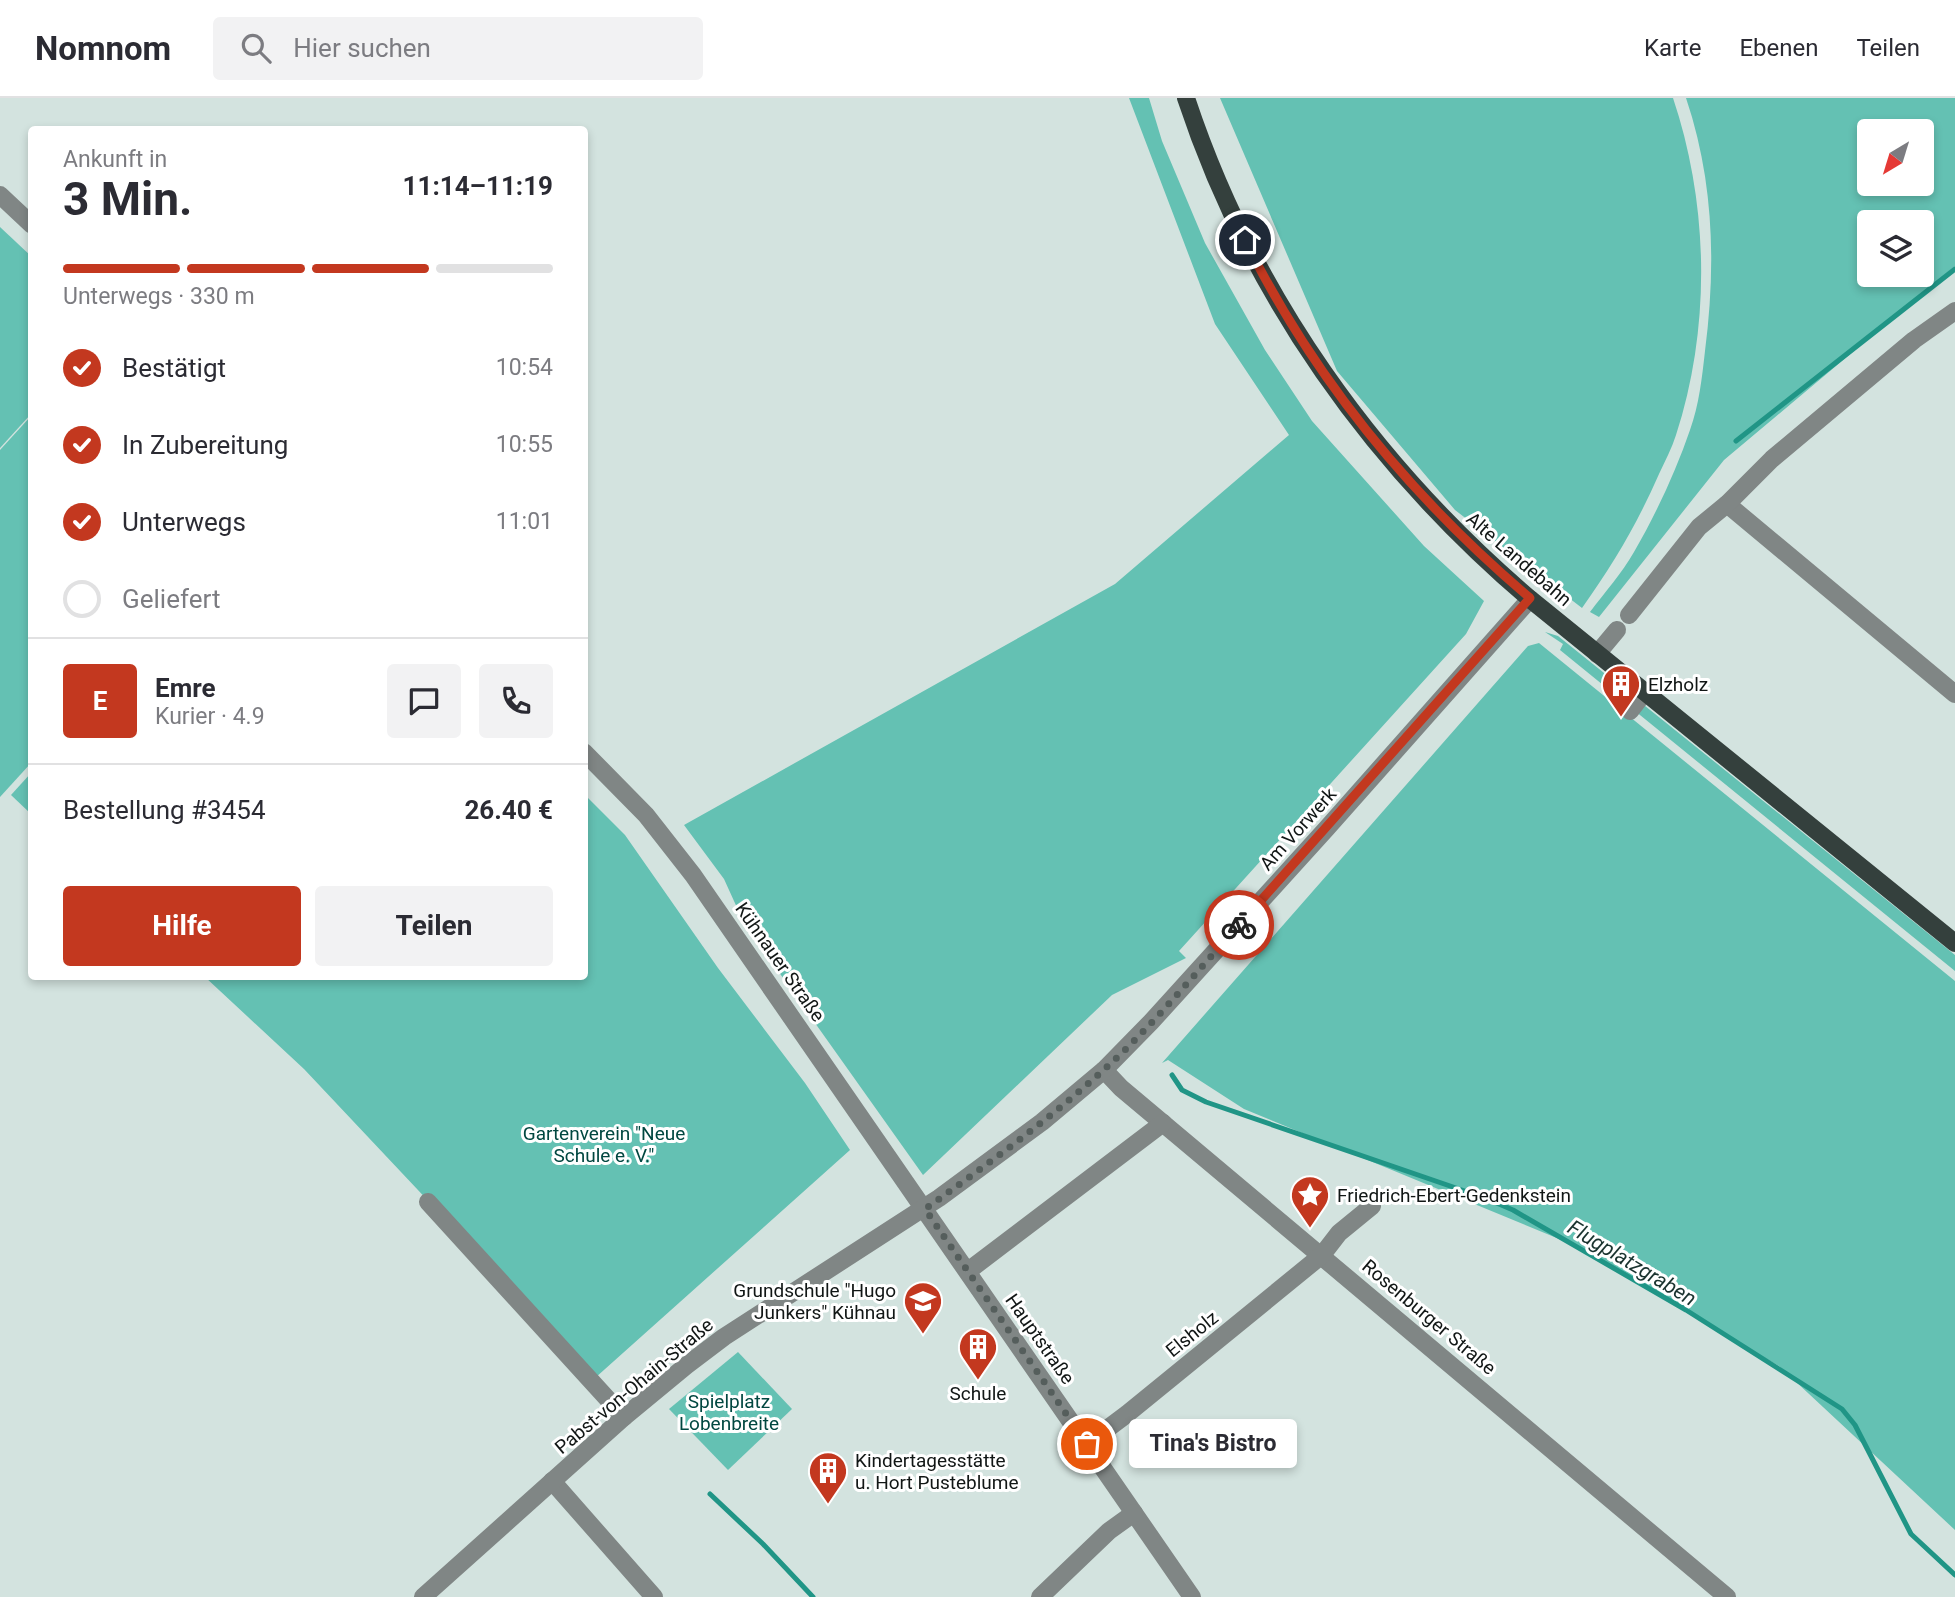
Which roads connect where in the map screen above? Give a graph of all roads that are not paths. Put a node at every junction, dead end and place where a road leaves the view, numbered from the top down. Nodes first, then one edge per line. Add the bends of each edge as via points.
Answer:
1 (1186, 98) edge
2 (0, 195) edge
3 (28, 221) edge
4 (1955, 311) edge
5 (1727, 504) junction
6 (1530, 598) junction
7 (1629, 615) dead end
8 (1617, 630) dead end
9 (1597, 654) junction
10 (1644, 693) junction
11 (1955, 694) edge
12 (1630, 711) dead end
13 (588, 756) edge
14 (1955, 943) edge
15 (1104, 1069) junction
16 (1163, 1123) junction
17 (428, 1202) dead end
18 (1372, 1206) dead end
19 (925, 1209) junction
20 (1322, 1255) junction
21 (968, 1271) junction
22 (624, 1417) junction
23 (1087, 1444) junction
24 (552, 1481) junction
25 (1134, 1513) junction
26 (423, 1597) edge
27 (654, 1597) edge
28 (1040, 1597) edge
29 (1192, 1597) edge
30 (1727, 1597) edge

1 - 6 main road, Alte Landebahn via 1254,259 1333,387 1424,499
2 - 3 street
4 - 5 street via 1772,458
5 - 7 street via 1699,527
5 - 11 street
6 - 9 main road, Alte Landebahn
6 - 15 street, Am Vorwerk via 1328,828
8 - 9 street
9 - 10 main road, Alte Landebahn
10 - 12 street
10 - 14 main road, Alte Landebahn
13 - 19 street, Kühnauer Straße via 646,815 693,875
15 - 16 street, Rosenburger Straße
15 - 19 street, Am Vorwerk via 1042,1122
16 - 20 street, Rosenburger Straße
16 - 21 street
17 - 22 street
18 - 20 street, Elsholz via 1339,1233
19 - 21 street, Hauptstraße
19 - 22 street, Pabst-von-Ohain-Straße via 724,1337
20 - 23 street, Elsholz
20 - 30 street, Rosenburger Straße
21 - 23 street, Hauptstraße
22 - 24 street, Pabst-von-Ohain-Straße
23 - 25 street, Hauptstraße
24 - 26 street, Pabst-von-Ohain-Straße
24 - 27 street
25 - 28 street
25 - 29 street, Hauptstraße

